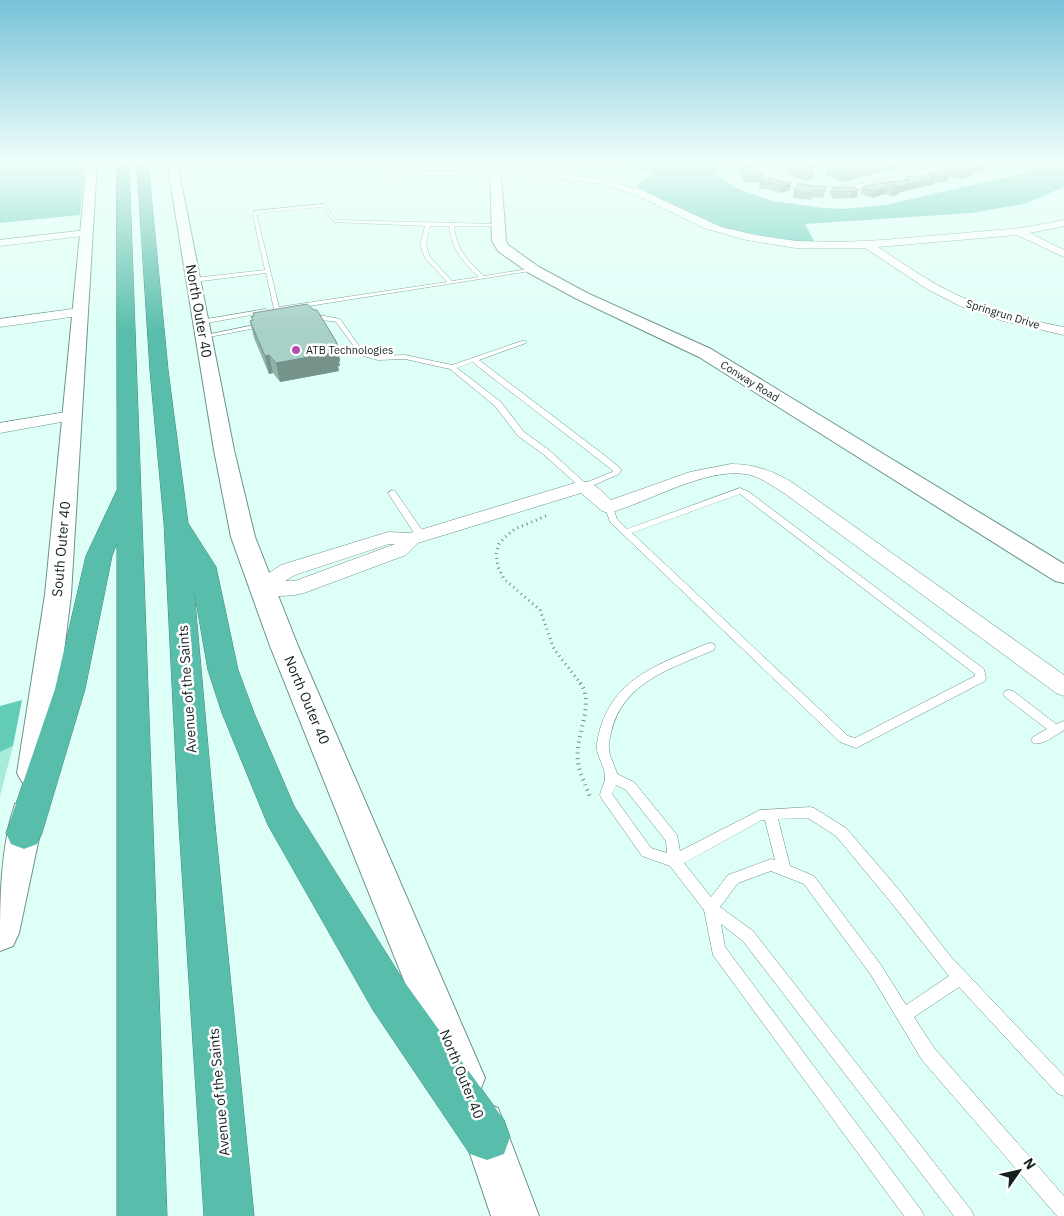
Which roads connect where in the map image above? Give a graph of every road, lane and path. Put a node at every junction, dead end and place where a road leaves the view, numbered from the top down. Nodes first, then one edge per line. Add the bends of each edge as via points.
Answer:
1 (88, 219) edge
2 (124, 219) edge
3 (147, 219) edge
4 (183, 219) edge
5 (256, 219) edge
6 (333, 219) edge
7 (499, 219) edge
8 (695, 219) edge
9 (1064, 223) edge
10 (428, 225) junction
11 (451, 225) junction
12 (498, 225) junction
13 (1017, 231) junction
14 (87, 233) junction
15 (0, 243) edge
16 (868, 245) junction
17 (1064, 255) edge
18 (1064, 266) edge
19 (534, 270) junction
20 (268, 271) junction
21 (483, 278) junction
22 (194, 280) junction
23 (451, 283) junction
24 (277, 309) junction
25 (80, 312) junction
26 (301, 318) edge
27 (0, 323) edge
28 (272, 324) edge
29 (202, 329) junction
30 (1064, 331) edge
31 (524, 342) dead end
32 (475, 359) junction
33 (452, 367) junction
34 (72, 416) junction
35 (0, 428) edge
36 (130, 484) junction
37 (584, 486) junction
38 (392, 493) dead end
39 (609, 507) junction
40 (549, 515) dead end
41 (176, 523) junction
42 (626, 532) junction
43 (416, 538) junction
44 (1064, 575) edge
45 (261, 588) junction
46 (710, 647) dead end
47 (1064, 687) edge
48 (1009, 694) dead end
49 (1060, 727) edge
50 (1037, 740) dead end
51 (612, 778) junction
52 (592, 800) dead end
53 (770, 814) junction
54 (24, 833) junction
55 (675, 861) junction
56 (784, 871) junction
57 (711, 908) junction
58 (0, 933) edge
59 (961, 977) junction
60 (904, 1015) junction
61 (1064, 1088) edge
62 (487, 1137) junction
63 (1064, 1210) edge
64 (142, 1216) edge
65 (230, 1216) edge
66 (515, 1216) edge
67 (915, 1216) edge
68 (965, 1216) edge

1 - 14 street, South Outer 40
2 - 36 highway
3 - 41 highway, Avenue of the Saints
4 - 22 street, North Outer 40
5 - 20 lane
6 - 10 lane
7 - 12 street, Conway Road
8 - 16 street via 713,227 777,242
9 - 13 street
10 - 11 lane
10 - 23 lane via 424,245 428,258
11 - 12 lane
11 - 21 lane via 453,242 461,257
12 - 19 street, Conway Road via 503,248
13 - 16 street
13 - 17 street
14 - 15 street
14 - 25 street, South Outer 40
16 - 30 street, Springrun Drive via 952,297 976,308
17 - 18 street via 1057,260
19 - 21 lane
19 - 44 street, Conway Road via 705,353
20 - 22 lane
20 - 24 lane
21 - 23 lane
22 - 29 street, North Outer 40
23 - 24 lane
24 - 29 lane
25 - 27 street
25 - 34 street, South Outer 40
26 - 33 lane via 338,320 362,354 378,358 405,357
28 - 29 lane
29 - 45 street, North Outer 40 via 243,538
31 - 32 lane
32 - 33 lane
32 - 37 lane via 617,470 615,474
33 - 37 lane via 498,404 521,434
34 - 35 street
34 - 54 street, South Outer 40 via 51,650
36 - 54 highway via 99,556 70,689
36 - 64 highway
37 - 39 street
37 - 43 street
38 - 43 lane
39 - 42 lane via 613,520
39 - 47 street via 724,469 769,476
40 - 52 path via 515,529 499,544 496,554 504,580 540,610 554,649 586,690 578,763
41 - 62 highway via 203,566 223,670 280,814 388,995
41 - 65 highway, Avenue of the Saints via 197,825
42 - 42 lane via 844,739 856,743 981,678 980,672 740,491
43 - 45 street via 399,551 297,588
45 - 62 street, North Outer 40
46 - 51 lane via 652,672 628,688 609,714 602,746
48 - 49 lane
49 - 50 lane
51 - 55 lane via 630,786 672,839
51 - 55 lane via 606,795 648,852
53 - 55 lane via 760,815
53 - 56 lane
53 - 59 lane via 810,812 841,832
54 - 58 street, South Outer 40
55 - 57 lane
56 - 57 lane via 771,865 732,878
56 - 60 lane via 808,880 876,970
57 - 67 lane via 718,950
57 - 68 lane via 748,936
59 - 60 lane
59 - 61 lane
60 - 63 lane via 928,1054
62 - 66 street, North Outer 40

